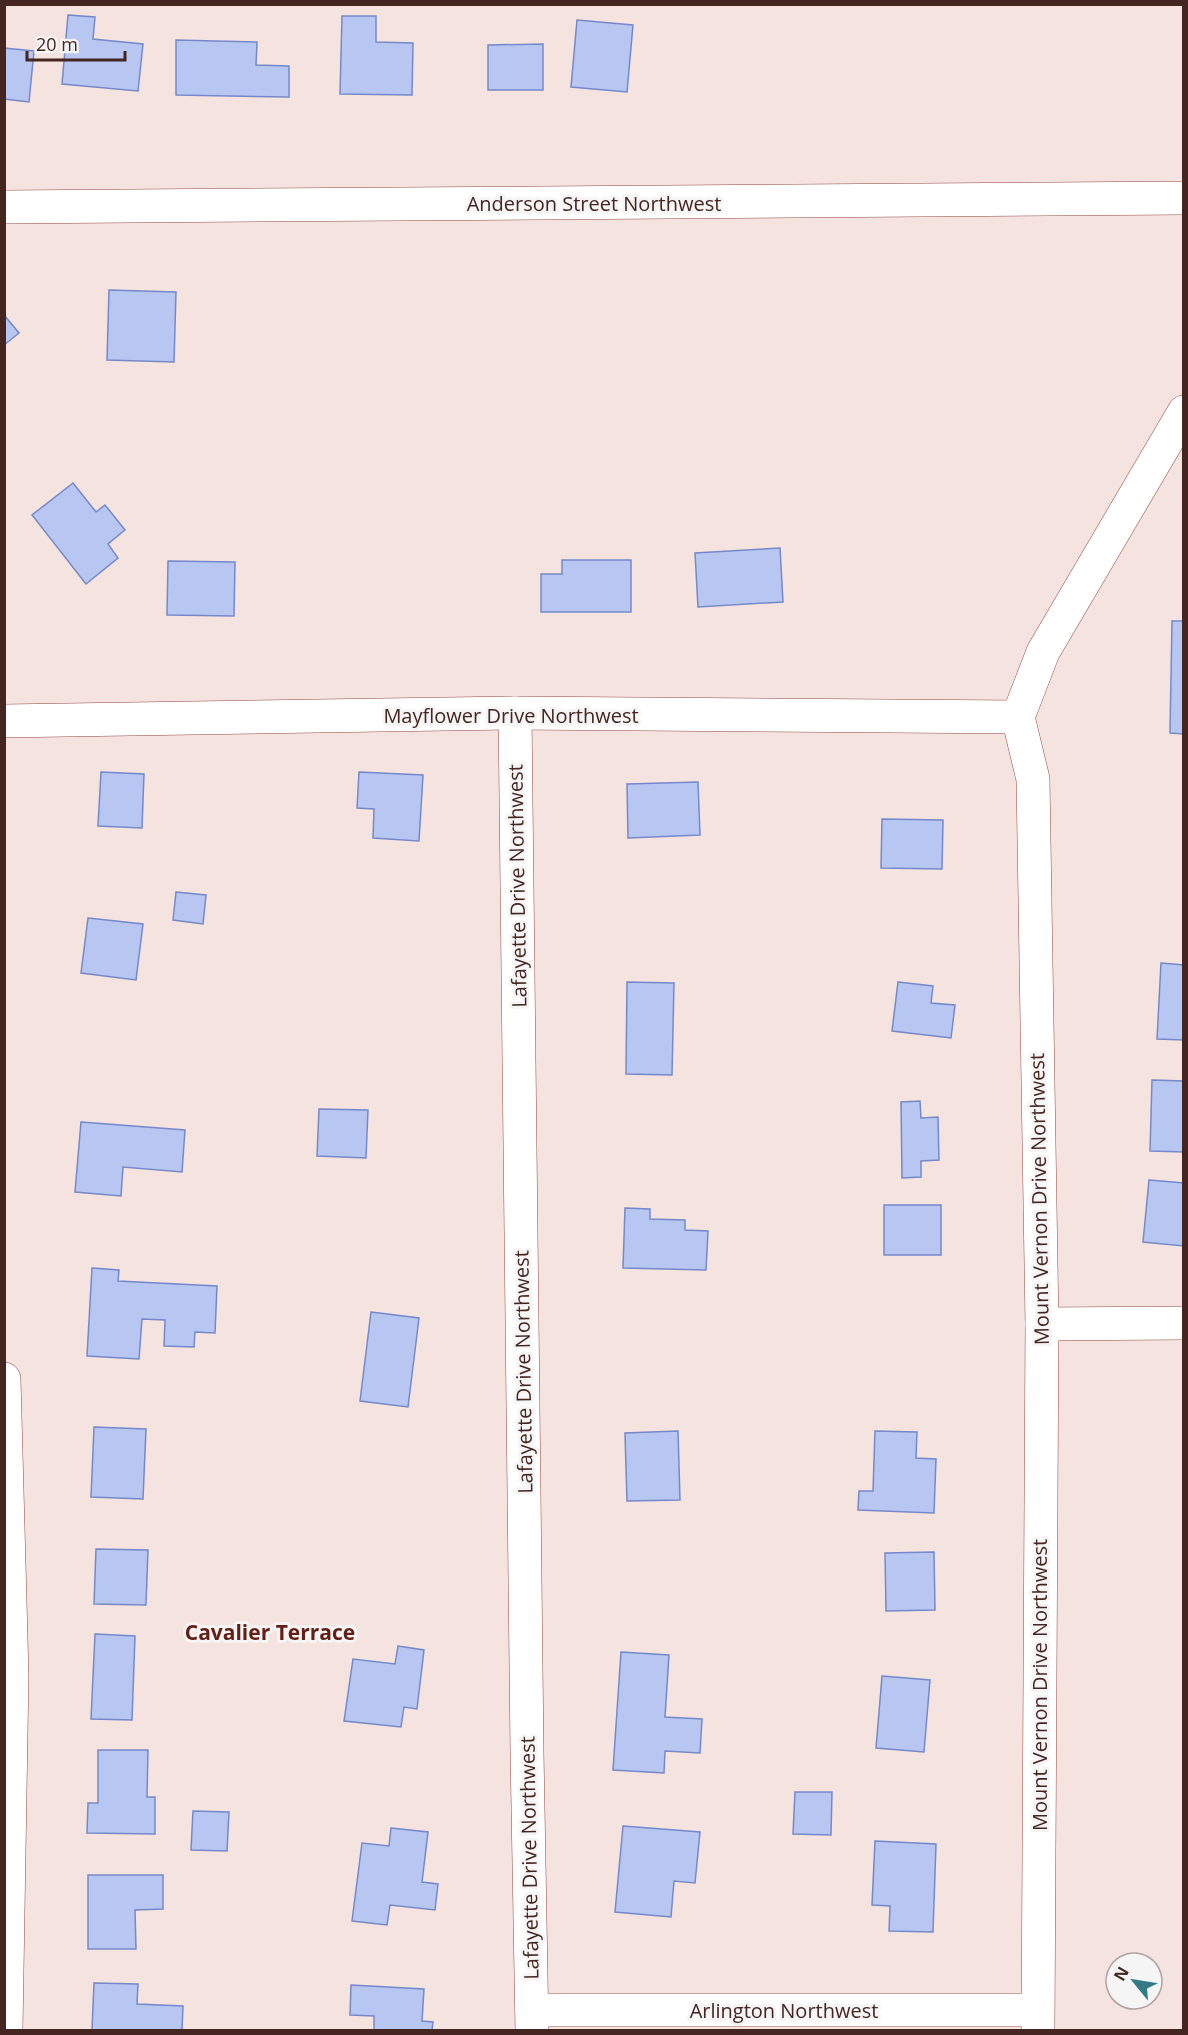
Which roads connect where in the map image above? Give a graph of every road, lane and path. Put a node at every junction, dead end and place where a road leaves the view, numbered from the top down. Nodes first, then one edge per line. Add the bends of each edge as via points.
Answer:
1 (1184, 198) edge
2 (4, 207) edge
3 (1184, 412) edge
4 (516, 713) junction
5 (1018, 717) junction
6 (4, 721) edge
7 (1184, 1323) edge
8 (1042, 1324) junction
9 (4, 1379) edge
10 (532, 2020) edge
11 (1038, 2020) edge
12 (6, 2031) edge

1 - 2 street, Anderson Street Northwest
3 - 5 street via 1043,652
4 - 5 street, Mayflower Drive Northwest
4 - 6 street, Mayflower Drive Northwest
4 - 10 street, Lafayette Drive Northwest
5 - 8 street, Mount Vernon Drive Northwest via 1033,779
7 - 8 street
8 - 11 street, Mount Vernon Drive Northwest
9 - 12 street via 12,1675
10 - 11 street, Arlington Northwest

